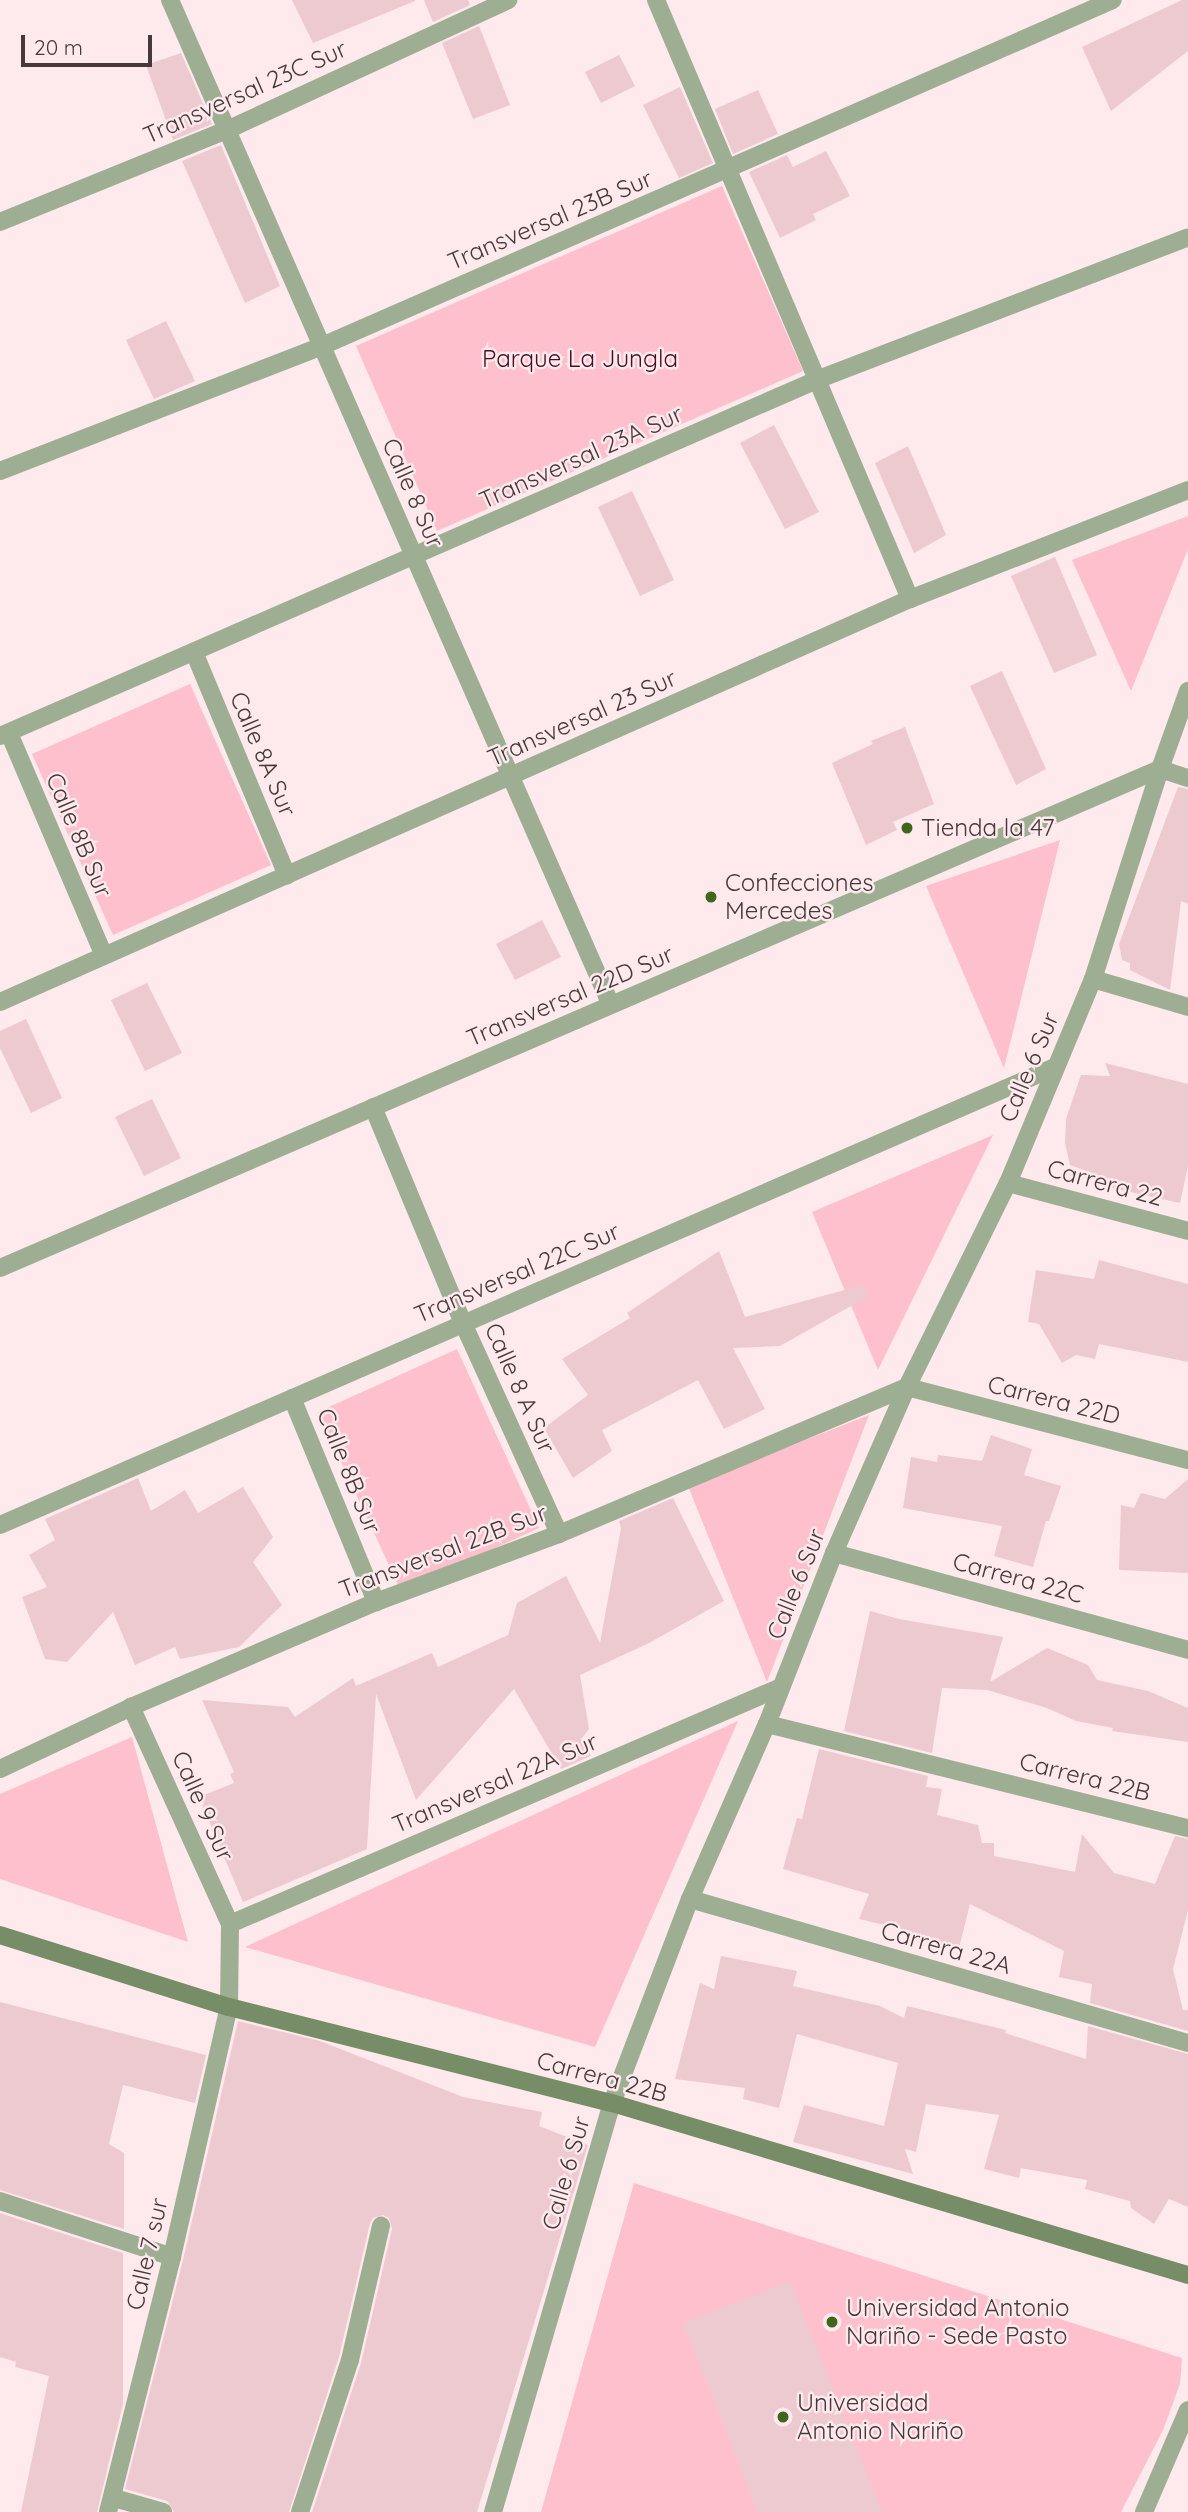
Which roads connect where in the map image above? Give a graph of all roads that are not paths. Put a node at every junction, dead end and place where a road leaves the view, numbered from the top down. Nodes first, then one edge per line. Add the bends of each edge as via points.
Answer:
1 (170, 0) edge
2 (508, 0) edge
3 (656, 0) edge
4 (1112, 0) edge
5 (227, 130) junction
6 (729, 169) junction
7 (0, 222) edge
8 (1188, 237) edge
9 (322, 346) junction
10 (819, 379) junction
11 (0, 471) edge
12 (1188, 490) edge
13 (414, 557) junction
14 (910, 599) junction
15 (194, 652) junction
16 (1188, 691) edge
17 (5, 734) edge
18 (1160, 769) junction
19 (510, 776) junction
20 (1188, 778) edge
21 (287, 875) junction
22 (104, 956) junction
23 (1093, 979) junction
24 (0, 1002) edge
25 (611, 1005) junction
26 (1188, 1007) edge
27 (1055, 1067) junction
28 (373, 1107) junction
29 (1008, 1183) junction
30 (1188, 1231) edge
31 (0, 1269) edge
32 (463, 1323) junction
33 (907, 1387) junction
34 (292, 1398) junction
35 (1188, 1460) edge
36 (0, 1525) edge
37 (559, 1534) junction
38 (834, 1553) junction
39 (376, 1602) junction
40 (1188, 1650) edge
41 (780, 1687) junction
42 (131, 1707) junction
43 (766, 1724) junction
44 (0, 1769) edge
45 (1188, 1828) edge
46 (690, 1899) junction
47 (230, 1924) junction
48 (0, 1935) edge
49 (229, 2007) junction
50 (1188, 2043) edge
51 (612, 2103) junction
52 (0, 2201) edge
53 (381, 2226) dead end
54 (172, 2257) junction
55 (1187, 2273) edge
56 (1188, 2410) edge
57 (111, 2505) edge
58 (163, 2512) edge
59 (300, 2512) edge
60 (494, 2512) edge
61 (1144, 2512) edge

1 - 5 street, Calle 8 Sur
2 - 5 street, Transversal 23C Sur
3 - 6 street
4 - 6 street, Transversal 23B Sur
5 - 7 street, Transversal 23C Sur
5 - 9 street, Calle 8 Sur
6 - 9 street, Transversal 23B Sur
6 - 10 street
8 - 10 street, Transversal 23A Sur
9 - 11 street, Transversal 23B Sur
9 - 13 street, Calle 8 Sur
10 - 13 street, Transversal 23A Sur
10 - 14 street
12 - 14 street, Transversal 23 Sur
13 - 15 street, Transversal 23A Sur
13 - 19 street, Calle 8 Sur
14 - 19 street, Transversal 23 Sur
15 - 17 street, Transversal 23A Sur
15 - 21 street, Calle 8A Sur
16 - 18 street, Calle 6 Sur
17 - 22 street, Calle 8B Sur
18 - 20 street
18 - 23 street, Calle 6 Sur
18 - 25 street, Transversal 22D Sur
19 - 21 street, Transversal 23 Sur
19 - 25 street, Calle 8 Sur
21 - 22 street, Transversal 23 Sur
22 - 24 street, Transversal 23 Sur
23 - 26 street
23 - 27 street, Calle 6 Sur
25 - 28 street, Transversal 22D Sur
27 - 29 street, Calle 6 Sur
27 - 32 street, Transversal 22C Sur
28 - 31 street, Transversal 22D Sur
28 - 32 street, Calle 8 A Sur
29 - 30 street, Carrera 22
29 - 33 street, Calle 6 Sur
32 - 34 street, Transversal 22C Sur
32 - 37 street, Calle 8 A Sur
33 - 35 street, Carrera 22D
33 - 37 street, Transversal 22B Sur
33 - 38 street, Calle 6 Sur
34 - 36 street, Transversal 22C Sur
34 - 39 street, Calle 8B Sur
37 - 39 street, Transversal 22B Sur
38 - 40 street, Carrera 22C
38 - 41 street, Calle 6 Sur
39 - 42 street, Transversal 22B Sur
41 - 43 street, Calle 6 Sur
41 - 47 street, Transversal 22A Sur
42 - 44 street, Transversal 22B Sur
42 - 47 street, Calle 9 Sur
43 - 45 street, Carrera 22B
43 - 46 street, Calle 6 Sur
46 - 50 street, Carrera 22A
46 - 51 street, Calle 6 Sur
47 - 49 street, Calle 7 sur
48 - 49 street, Carrera 22B
49 - 51 street, Carrera 22B
49 - 54 street, Calle 7 sur
51 - 55 street, Carrera 22B
51 - 60 street, Calle 6 Sur
52 - 54 street
53 - 59 street via 350,2360
54 - 57 street, Calle 7 sur
56 - 61 street
57 - 58 street

